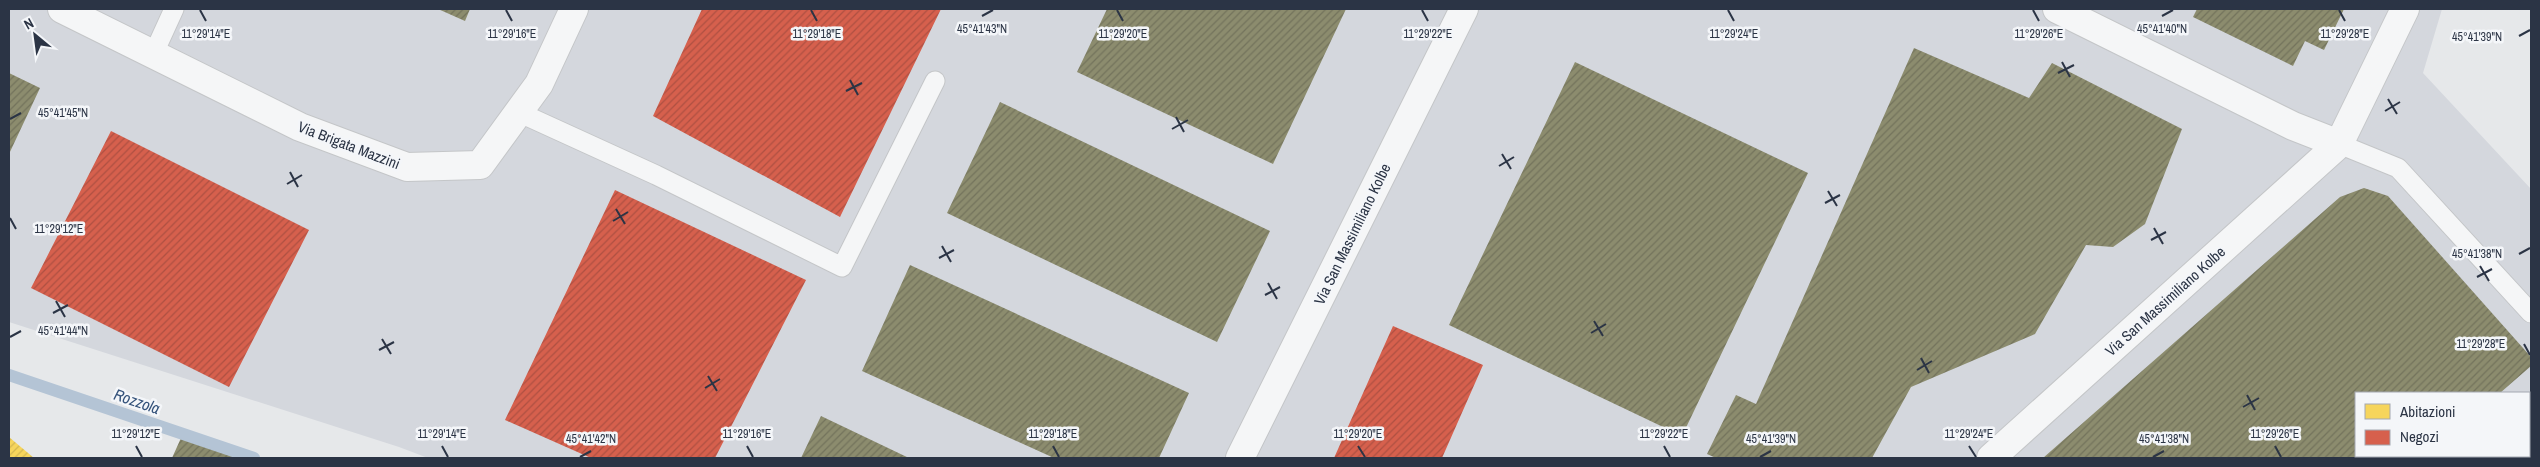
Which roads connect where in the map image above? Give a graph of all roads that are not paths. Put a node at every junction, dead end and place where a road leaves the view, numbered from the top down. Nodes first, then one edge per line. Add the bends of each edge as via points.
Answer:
1 (62, 9) edge
2 (174, 9) edge
3 (574, 9) edge
4 (1464, 9) edge
5 (2057, 9) edge
6 (2405, 9) edge
7 (152, 55) junction
8 (935, 82) dead end
9 (518, 112) junction
10 (2339, 144) junction
11 (2531, 313) edge
12 (1240, 458) edge
13 (1991, 458) edge

1 - 7 street, Via Brigata Mazzini
2 - 7 lane
3 - 9 street, Via Brigata Mazzini via 539,84
4 - 12 street, Via San Massimiliano Kolbe
5 - 10 street via 2293,126
6 - 10 street, Via San Massimiliano Kolbe
7 - 9 street, Via Brigata Mazzini via 300,127 407,168 480,165
8 - 9 lane via 842,267 656,175
10 - 11 lane via 2398,168
10 - 13 street, Via San Massimiliano Kolbe

